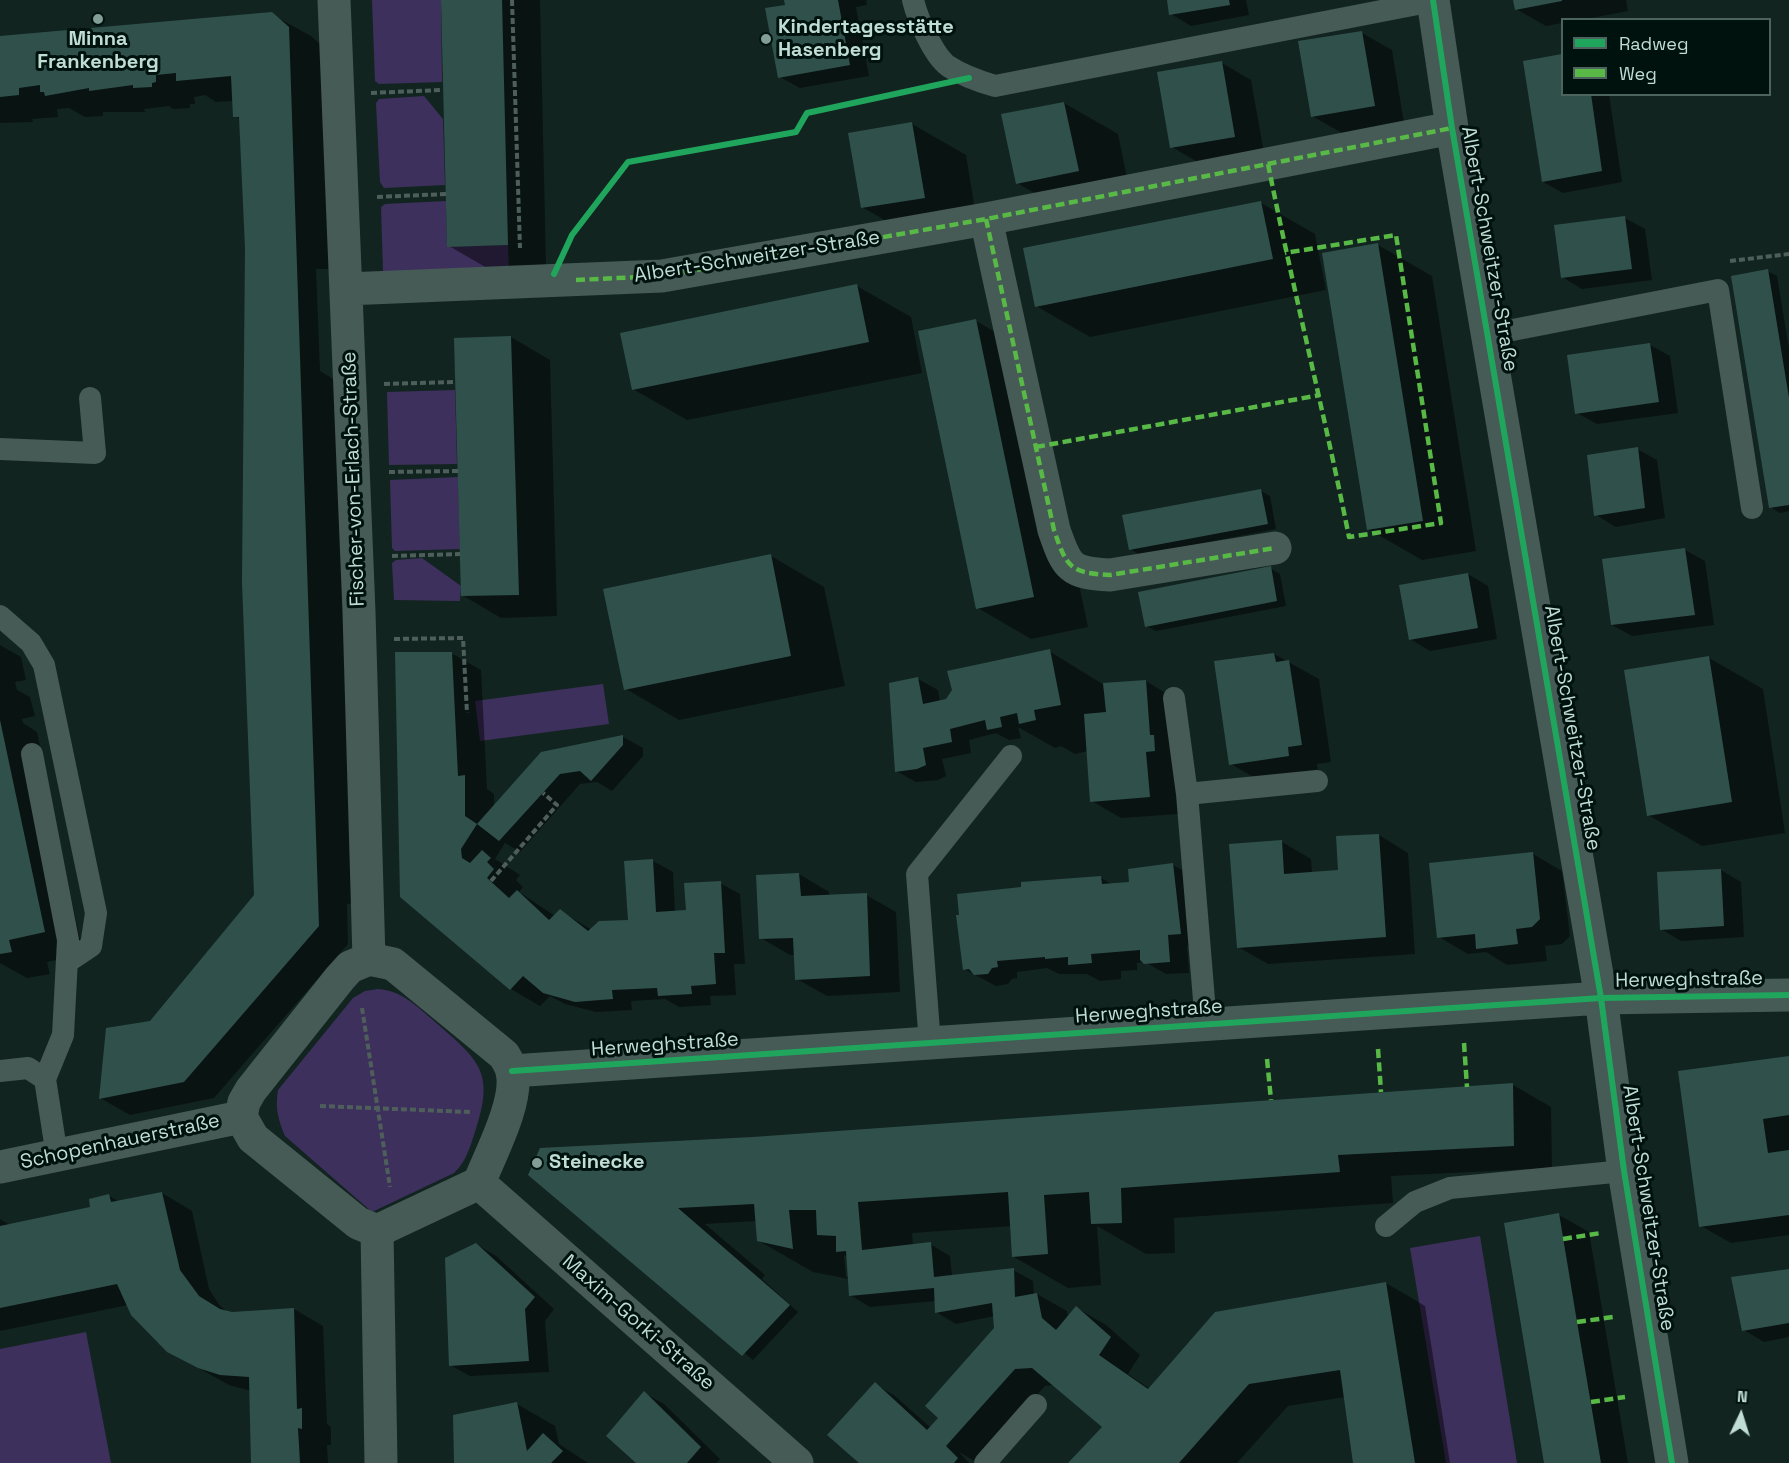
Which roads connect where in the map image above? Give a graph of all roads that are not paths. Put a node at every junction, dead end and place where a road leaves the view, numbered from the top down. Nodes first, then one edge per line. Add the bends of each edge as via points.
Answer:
1 (334, 0) edge
2 (913, 0) edge
3 (1433, 1) edge
4 (1452, 128) junction
5 (986, 219) junction
6 (346, 289) junction
7 (1487, 335) junction
8 (90, 398) dead end
9 (0, 442) edge
10 (1752, 508) dead end
11 (1275, 548) dead end
12 (0, 616) edge
13 (1174, 698) dead end
14 (32, 754) dead end
15 (1011, 756) dead end
16 (1317, 781) dead end
17 (1187, 795) junction
18 (369, 959) junction
19 (67, 962) junction
20 (1789, 995) edge
21 (1601, 998) junction
22 (1206, 1024) junction
23 (930, 1044) junction
24 (0, 1071) edge
25 (512, 1071) junction
26 (45, 1079) junction
27 (241, 1116) junction
28 (57, 1155) junction
29 (0, 1167) edge
30 (1624, 1171) junction
31 (479, 1182) junction
32 (1386, 1226) dead end
33 (377, 1231) junction
34 (1036, 1405) dead end
35 (381, 1463) edge
36 (797, 1463) edge
37 (985, 1463) edge
38 (1672, 1463) edge

1 - 6 street, Fischer-von-Erlach-Straße
2 - 3 lane via 917,18 945,64 969,78 995,86
3 - 4 street, Albert-Schweitzer-Straße
4 - 5 street, Albert-Schweitzer-Straße
4 - 7 street, Albert-Schweitzer-Straße
5 - 6 street, Albert-Schweitzer-Straße via 662,276
5 - 11 street via 1064,561 1084,574 1110,575
6 - 18 street, Fischer-von-Erlach-Straße
7 - 10 lane via 1718,290
7 - 21 street, Albert-Schweitzer-Straße
8 - 9 lane via 95,453
12 - 19 lane via 31,643 44,665 96,913 91,946
13 - 17 lane
14 - 19 lane via 68,940
15 - 23 lane via 917,874
16 - 17 lane
17 - 22 lane
18 - 25 street via 393,964 504,1055
18 - 27 street via 350,967 340,978 251,1090
19 - 26 lane via 63,1035
20 - 21 street, Herweghstraße
21 - 22 street, Herweghstraße
21 - 30 street, Albert-Schweitzer-Straße
22 - 23 street, Herweghstraße
23 - 25 street, Herweghstraße
24 - 26 lane via 28,1068
25 - 31 street via 508,1108
26 - 28 lane
27 - 28 street, Schopenhauerstraße
27 - 33 street via 253,1138 358,1223
28 - 29 street, Schopenhauerstraße
30 - 32 lane via 1450,1188 1415,1202
30 - 38 street, Albert-Schweitzer-Straße
31 - 33 street
31 - 36 street, Maxim-Gorki-Straße
33 - 35 street
34 - 37 lane

